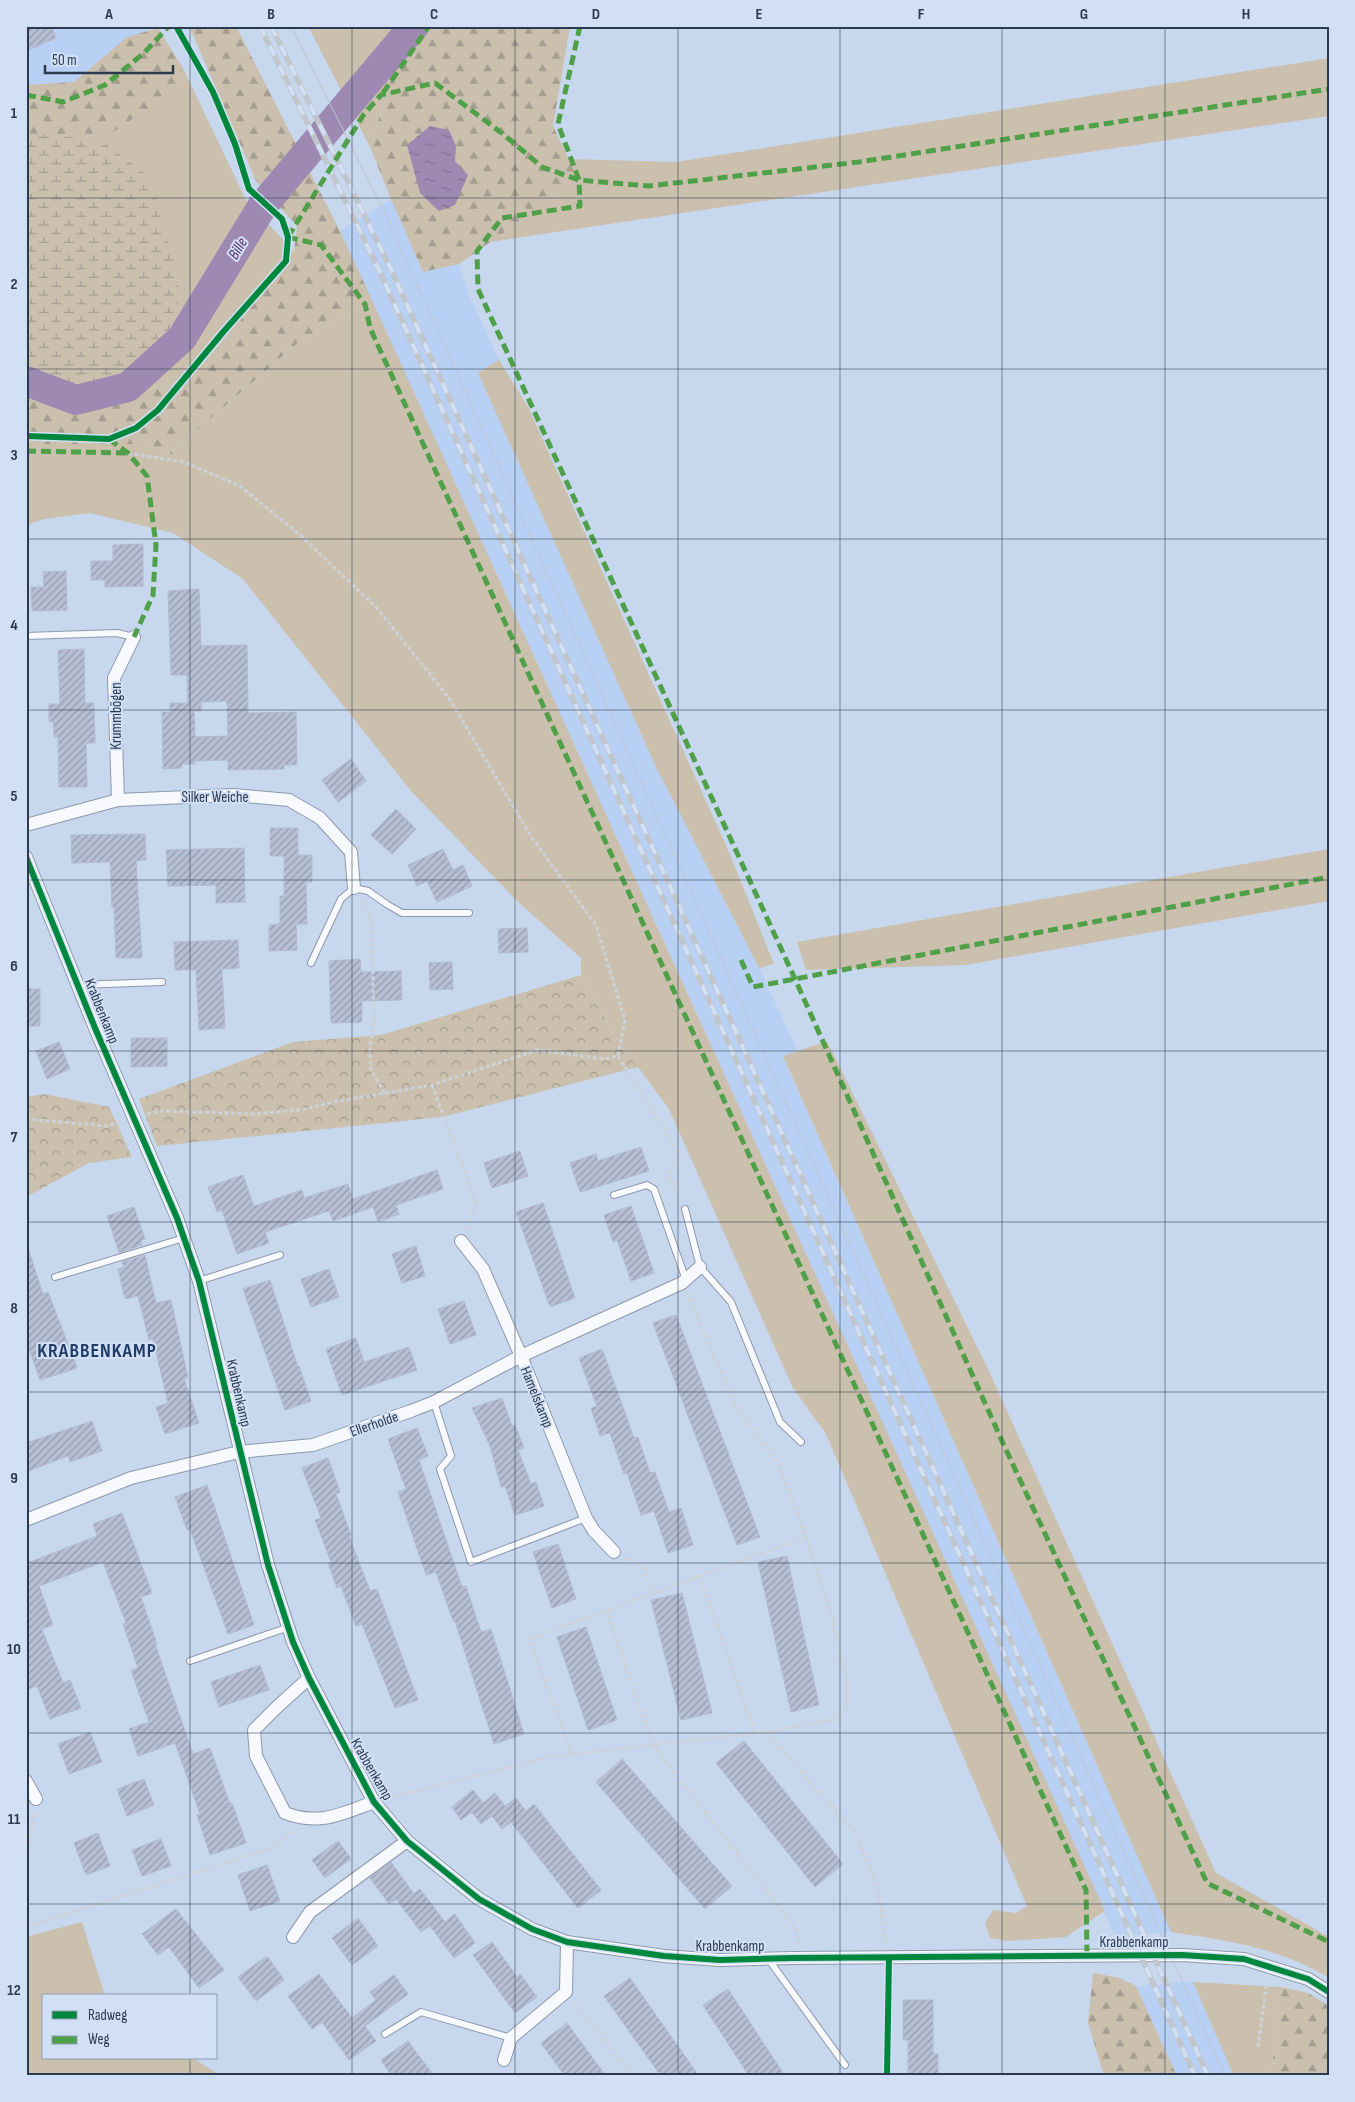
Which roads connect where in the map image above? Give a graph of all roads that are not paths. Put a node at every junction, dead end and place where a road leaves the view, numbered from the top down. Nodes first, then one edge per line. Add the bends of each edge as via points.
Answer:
1 (26, 636) edge
2 (134, 637) joint
3 (118, 800) junction
4 (26, 825) edge
5 (26, 856) edge
6 (354, 888) junction
7 (469, 913) dead end
8 (311, 963) dead end
9 (162, 982) dead end
10 (78, 985) junction
11 (614, 1195) dead end
12 (686, 1209) road end
13 (184, 1238) junction
14 (462, 1241) road end
15 (280, 1254) dead end
16 (700, 1267) junction
17 (55, 1278) dead end
18 (199, 1281) junction
19 (684, 1281) junction
20 (521, 1356) junction
21 (434, 1402) junction
22 (801, 1442) dead end
23 (239, 1452) junction
24 (586, 1518) junction
25 (26, 1520) edge
26 (614, 1552) road end
27 (289, 1627) junction
28 (190, 1660) dead end
29 (309, 1678) junction
30 (26, 1781) edge
31 (36, 1798) road end
32 (374, 1802) junction
33 (407, 1841) junction
34 (292, 1937) dead end
35 (567, 1942) junction
36 (768, 1958) junction
37 (1329, 1992) edge
38 (385, 2034) dead end
39 (511, 2038) junction
40 (504, 2060) dead end
41 (845, 2065) dead end

1 - 2 lane via 117,633
2 - 3 street, Krummbögen via 114,678
3 - 4 street, Silker Weiche
3 - 6 street, Silker Weiche via 234,794 289,800 320,818 351,852
5 - 10 street, Krabbenkamp
6 - 7 lane via 368,891 402,913
6 - 8 lane via 341,899
9 - 10 lane
10 - 13 street, Krabbenkamp
11 - 19 lane via 647,1185 654,1189
12 - 16 lane
13 - 17 lane
13 - 18 street, Krabbenkamp
14 - 20 street, Hamelskamp via 483,1270
15 - 18 lane
16 - 19 street, Ellerholde
16 - 22 lane via 731,1302 780,1422
18 - 23 street, Krabbenkamp
19 - 20 street, Ellerholde
20 - 21 street, Ellerholde
20 - 24 street, Hamelskamp
21 - 23 street, Ellerholde via 313,1445
21 - 24 lane via 451,1456 440,1469 471,1562
23 - 25 street, Ellerholde via 131,1478
23 - 27 street, Krabbenkamp via 268,1565
24 - 26 street, Hamelskamp
27 - 28 lane
27 - 29 street, Krabbenkamp
29 - 32 street, Krabbenkamp
29 - 32 street, Krabbenkamp via 254,1730 256,1756 285,1813 303,1819 331,1817
30 - 31 street
32 - 33 street, Krabbenkamp
33 - 34 street via 310,1912
33 - 35 street, Krabbenkamp via 479,1898 532,1929
35 - 36 street, Krabbenkamp via 664,1956 720,1960
35 - 39 street via 566,1992
36 - 37 street, Krabbenkamp via 1182,1955 1244,1959 1308,1979
36 - 41 lane
38 - 39 lane via 421,2012
39 - 40 street

